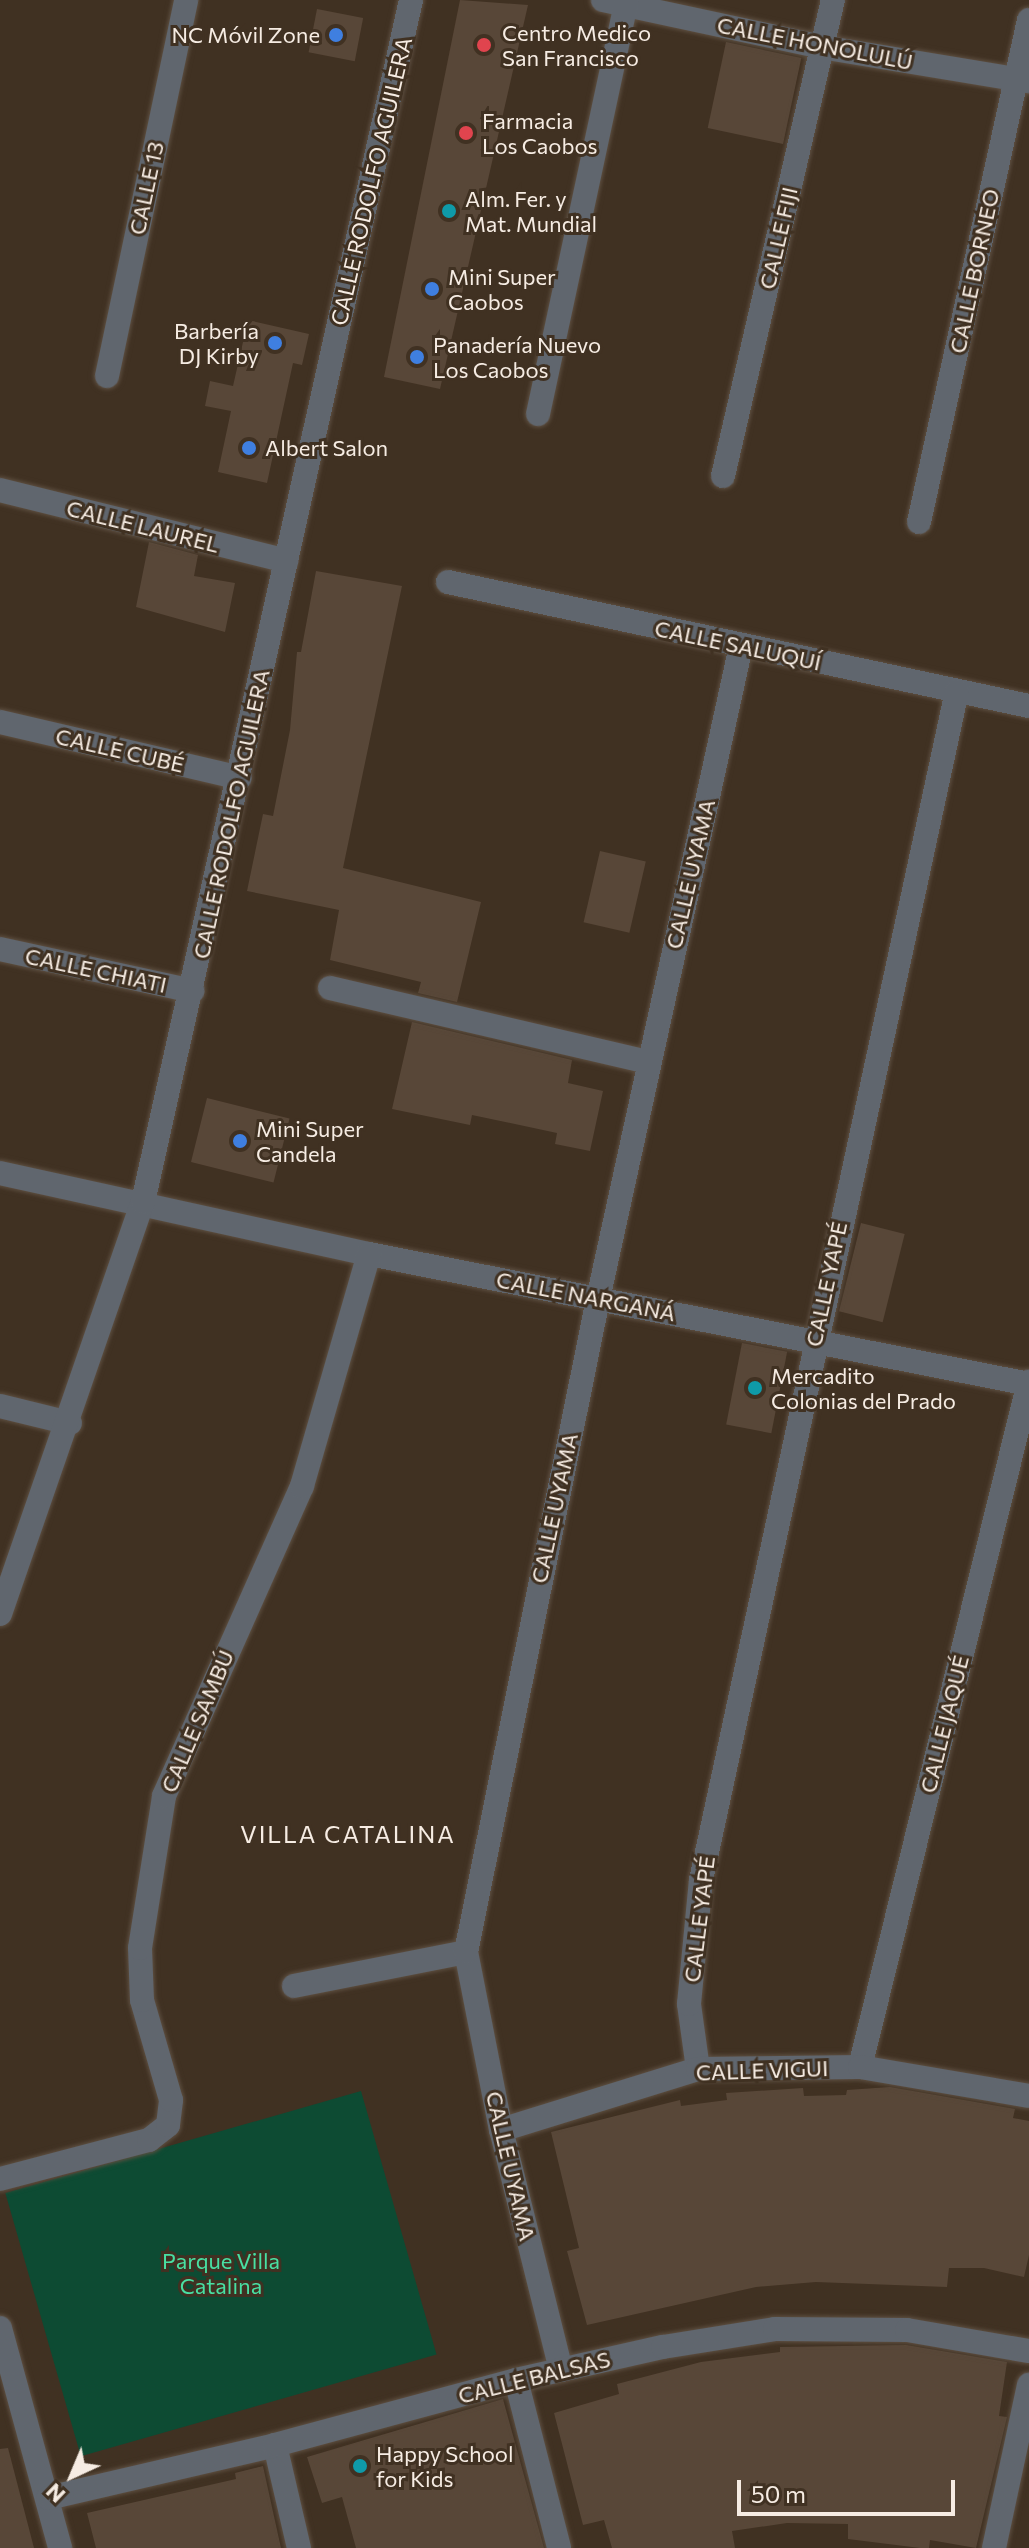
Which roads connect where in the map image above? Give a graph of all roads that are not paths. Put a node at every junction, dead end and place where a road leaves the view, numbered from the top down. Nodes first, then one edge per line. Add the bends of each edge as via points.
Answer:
1 (186, 0) edge
2 (409, 0) edge
3 (833, 0) edge
4 (619, 2) edge
5 (1029, 20) edge
6 (822, 47) junction
7 (1022, 80) edge
8 (107, 376) dead end
9 (538, 414) dead end
10 (723, 476) dead end
11 (0, 490) edge
12 (919, 522) dead end
13 (286, 561) junction
14 (448, 582) dead end
15 (741, 646) junction
16 (957, 691) junction
17 (1029, 706) edge
18 (0, 722) edge
19 (240, 778) junction
20 (0, 949) edge
21 (330, 988) dead end
22 (192, 991) junction
23 (648, 1062) junction
24 (0, 1173) edge
25 (143, 1202) junction
26 (369, 1254) junction
27 (598, 1299) junction
28 (814, 1339) junction
29 (1029, 1383) edge
30 (0, 1406) edge
31 (70, 1423) junction
32 (0, 1614) edge
33 (466, 1952) junction
34 (294, 1986) dead end
35 (860, 2067) junction
36 (698, 2069) junction
37 (1029, 2096) edge
38 (501, 2130) junction
39 (0, 2179) edge
40 (0, 2328) edge
41 (1029, 2351) edge
42 (561, 2370) junction
43 (516, 2380) junction
44 (1029, 2385) edge
45 (9, 2399) edge
46 (275, 2445) junction
47 (48, 2498) junction
48 (60, 2548) edge
49 (299, 2548) edge
50 (559, 2548) edge
51 (994, 2548) edge

1 - 8 street, CALLE 13
2 - 13 street, CALLE RODOLFO AGUILERA
3 - 6 street, CALLE FIJI
4 - 6 street, CALLE HONOLULÚ
4 - 9 street
5 - 7 street, CALLE BORNEO
6 - 7 street, CALLE HONOLULÚ
6 - 10 street, CALLE FIJI
7 - 12 street, CALLE BORNEO
11 - 13 street, CALLE LAUREL
13 - 19 street, CALLE RODOLFO AGUILERA
14 - 15 street, CALLE SALUQUÍ
15 - 16 street, CALLE SALUQUÍ
15 - 23 street, CALLE UYAMA
16 - 17 street, CALLE SALUQUÍ
16 - 28 street, CALLE YAPÉ
18 - 19 street, CALLE CUBÉ
19 - 22 street, CALLE RODOLFO AGUILERA
20 - 22 street, CALLE CHIATI
21 - 23 street
22 - 25 street, CALLE RODOLFO AGUILERA
23 - 27 street, CALLE UYAMA
24 - 25 street, CALLE NARGANÁ
25 - 26 street, CALLE NARGANÁ
25 - 31 street, CALLE RODOLFO AGUILERA
26 - 27 street, CALLE NARGANÁ
26 - 39 street, CALLE SAMBÚ via 302,1486 164,1796 140,1948 142,2000 171,2100 168,2125 149,2140
27 - 28 street, CALLE NARGANÁ
27 - 33 street, CALLE UYAMA
28 - 29 street, CALLE NARGANÁ
28 - 36 street, CALLE YAPÉ via 701,1880 689,2004
29 - 35 street, CALLE JAQUÉ
30 - 31 street
31 - 32 street, CALLE RODOLFO AGUILERA
33 - 34 street
33 - 38 street, CALLE UYAMA
35 - 36 street, CALLE VIGUI
35 - 37 street, CALLE VIGUI
36 - 38 street, CALLE VIGUI
38 - 42 street, CALLE UYAMA
40 - 45 street
41 - 42 street, CALLE BALSAS via 907,2330 775,2329
42 - 43 street, CALLE BALSAS
43 - 46 street, CALLE BALSAS
43 - 50 street
44 - 51 street
45 - 47 street
46 - 47 street, CALLE BALSAS
46 - 49 street
47 - 48 street

